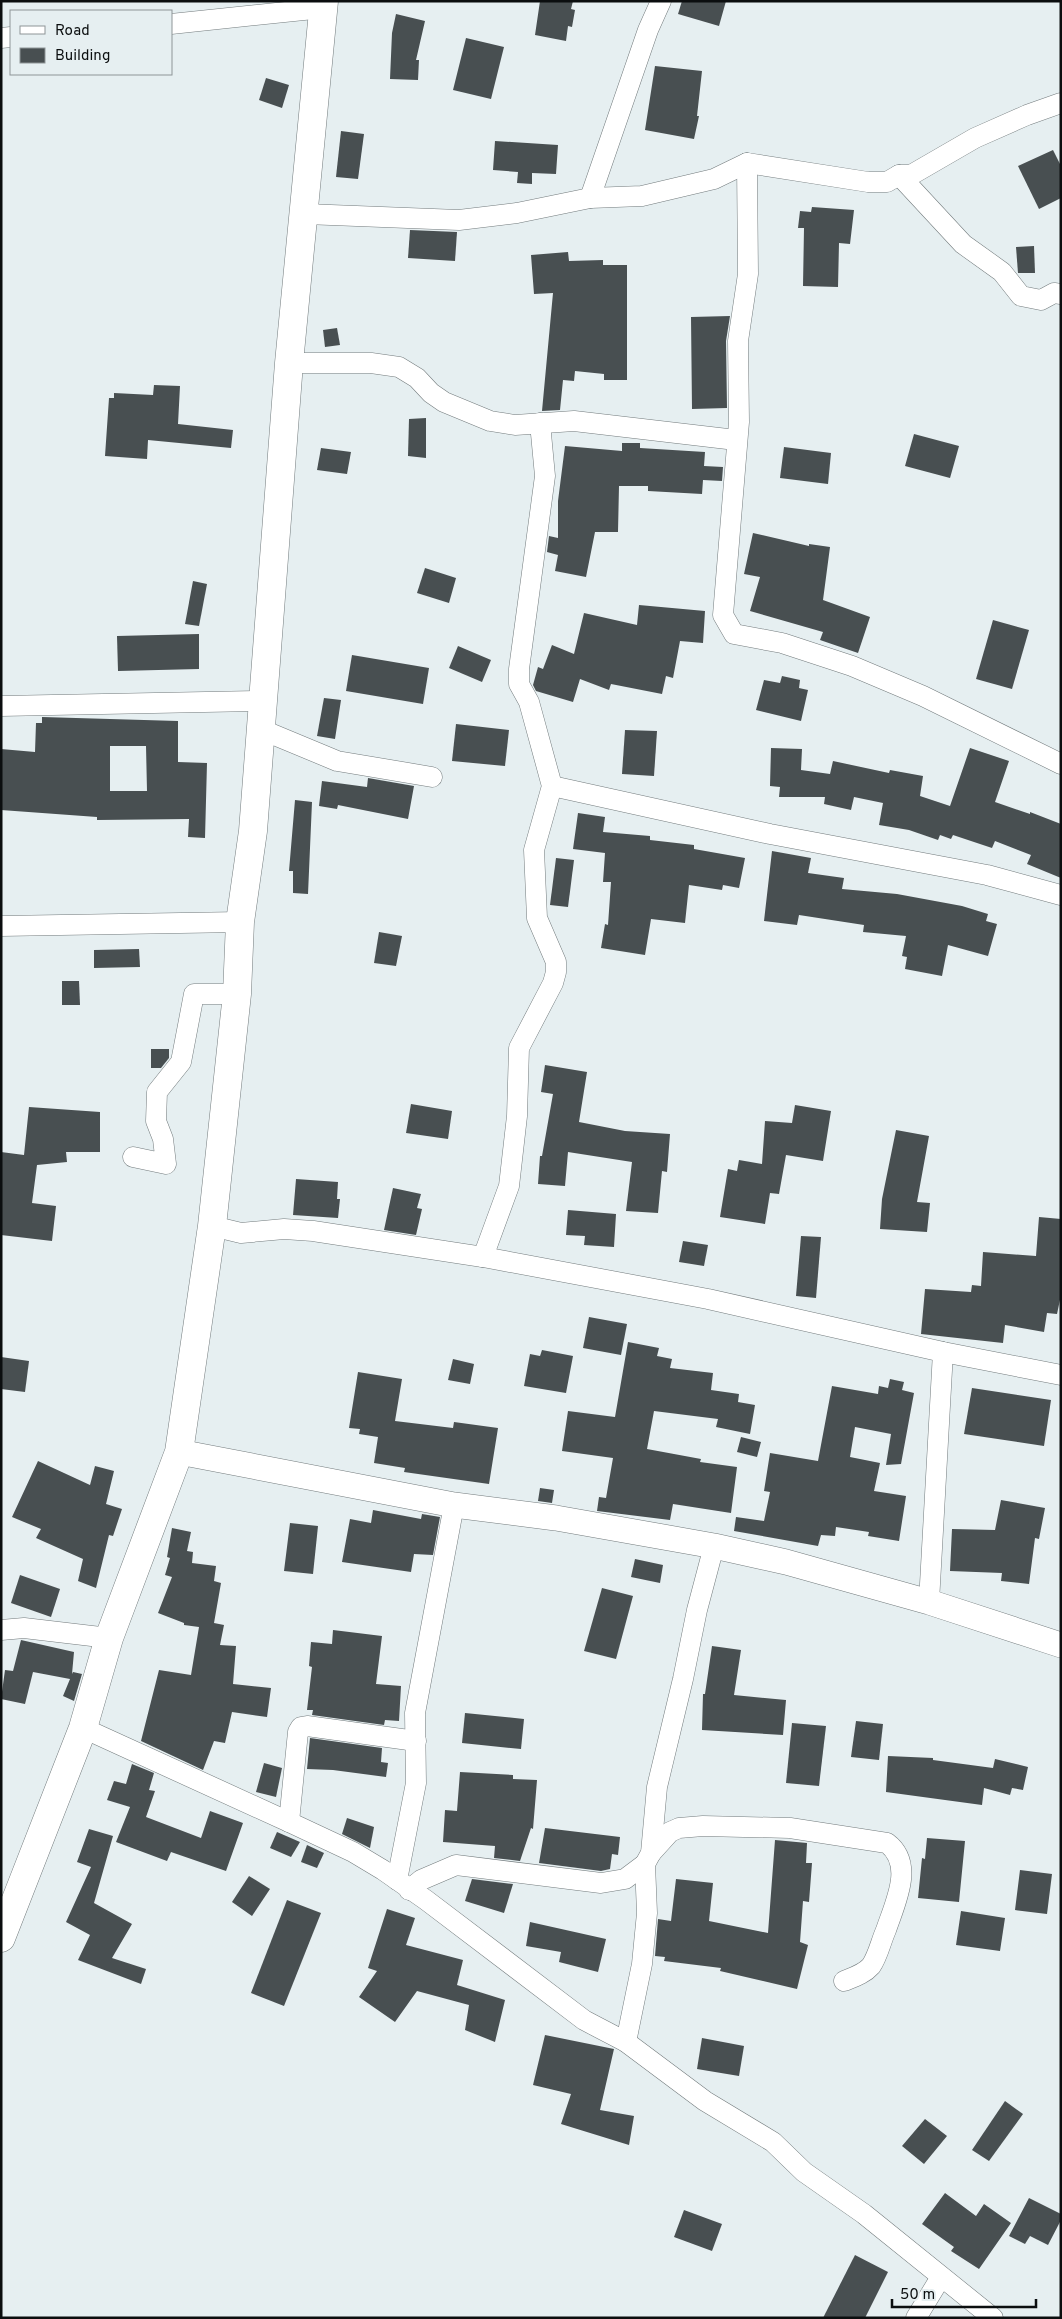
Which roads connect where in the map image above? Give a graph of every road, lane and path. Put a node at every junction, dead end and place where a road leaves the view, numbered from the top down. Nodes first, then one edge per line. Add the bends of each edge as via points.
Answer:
1 (662, 1) edge
2 (324, 4) edge
3 (172, 24) edge
4 (1061, 103) edge
5 (747, 163) junction
6 (899, 175) junction
7 (590, 198) junction
8 (305, 214) junction
9 (1061, 294) edge
10 (288, 363) junction
11 (540, 423) junction
12 (736, 440) junction
13 (262, 701) junction
14 (1, 706) edge
15 (260, 729) junction
16 (1061, 764) edge
17 (432, 777) dead end
18 (552, 786) junction
19 (1061, 895) edge
20 (240, 922) junction
21 (1, 926) edge
22 (237, 994) junction
23 (133, 1157) dead end
24 (212, 1226) junction
25 (483, 1257) junction
26 (943, 1352) junction
27 (1061, 1376) edge
28 (179, 1452) junction
29 (454, 1505) junction
30 (714, 1546) junction
31 (929, 1602) junction
32 (1, 1630) edge
33 (109, 1638) junction
34 (1061, 1645) edge
35 (83, 1728) junction
36 (416, 1741) junction
37 (654, 1805) junction
38 (289, 1822) junction
39 (688, 1827) junction
40 (648, 1858) junction
41 (403, 1885) junction
42 (1, 1938) edge
43 (844, 1980) dead end
44 (626, 2042) junction
45 (941, 2277) junction
46 (916, 2318) edge
47 (993, 2318) edge

1 - 7 street via 648,30
2 - 3 street
2 - 8 main road
4 - 6 street via 975,138 911,175
5 - 6 street via 868,182 887,182
5 - 7 street via 714,179 642,196
5 - 12 street via 748,274 738,341 740,405
6 - 9 street via 963,244 1002,272 1021,296 1041,300 1054,293
7 - 8 street via 459,220
8 - 10 main road
10 - 11 street via 399,366 444,402 474,416 515,425
10 - 13 main road
11 - 12 street via 574,420
11 - 18 street via 545,476 519,684 529,702
12 - 16 street via 723,615 734,634 782,643 852,666 923,696
13 - 14 street
13 - 15 main road
15 - 17 street via 337,761
15 - 20 main road via 253,831
18 - 19 street via 770,834 987,875
18 - 25 street via 534,850 534,897 537,918 552,951 556,972 519,1048 517,1116 509,1186
20 - 21 street
20 - 22 main road
22 - 23 street via 194,994 180,1062 157,1092 156,1121 163,1139 166,1164
22 - 24 main road
24 - 25 street via 241,1233 284,1229 313,1231
24 - 28 main road
25 - 26 street via 708,1299
26 - 27 street
26 - 31 street
28 - 29 street
28 - 33 main road
29 - 30 street via 556,1518
29 - 36 street via 415,1713
30 - 31 street via 786,1562
30 - 37 street via 696,1610
31 - 34 street
32 - 33 street via 24,1628
33 - 35 main road
35 - 38 street
35 - 42 main road
36 - 38 street via 301,1727
36 - 41 street via 416,1783
37 - 39 street via 668,1818
37 - 40 street
38 - 41 street via 353,1852
39 - 40 street via 670,1832
39 - 43 street via 790,1828 875,1840 896,1850 902,1873 900,1889 874,1961 863,1973
40 - 41 street via 625,1879 601,1884 456,1865
40 - 44 street via 643,1956
41 - 44 street via 584,2020
44 - 45 street via 704,2101 773,2142 804,2172 864,2214
45 - 46 street
45 - 47 street

